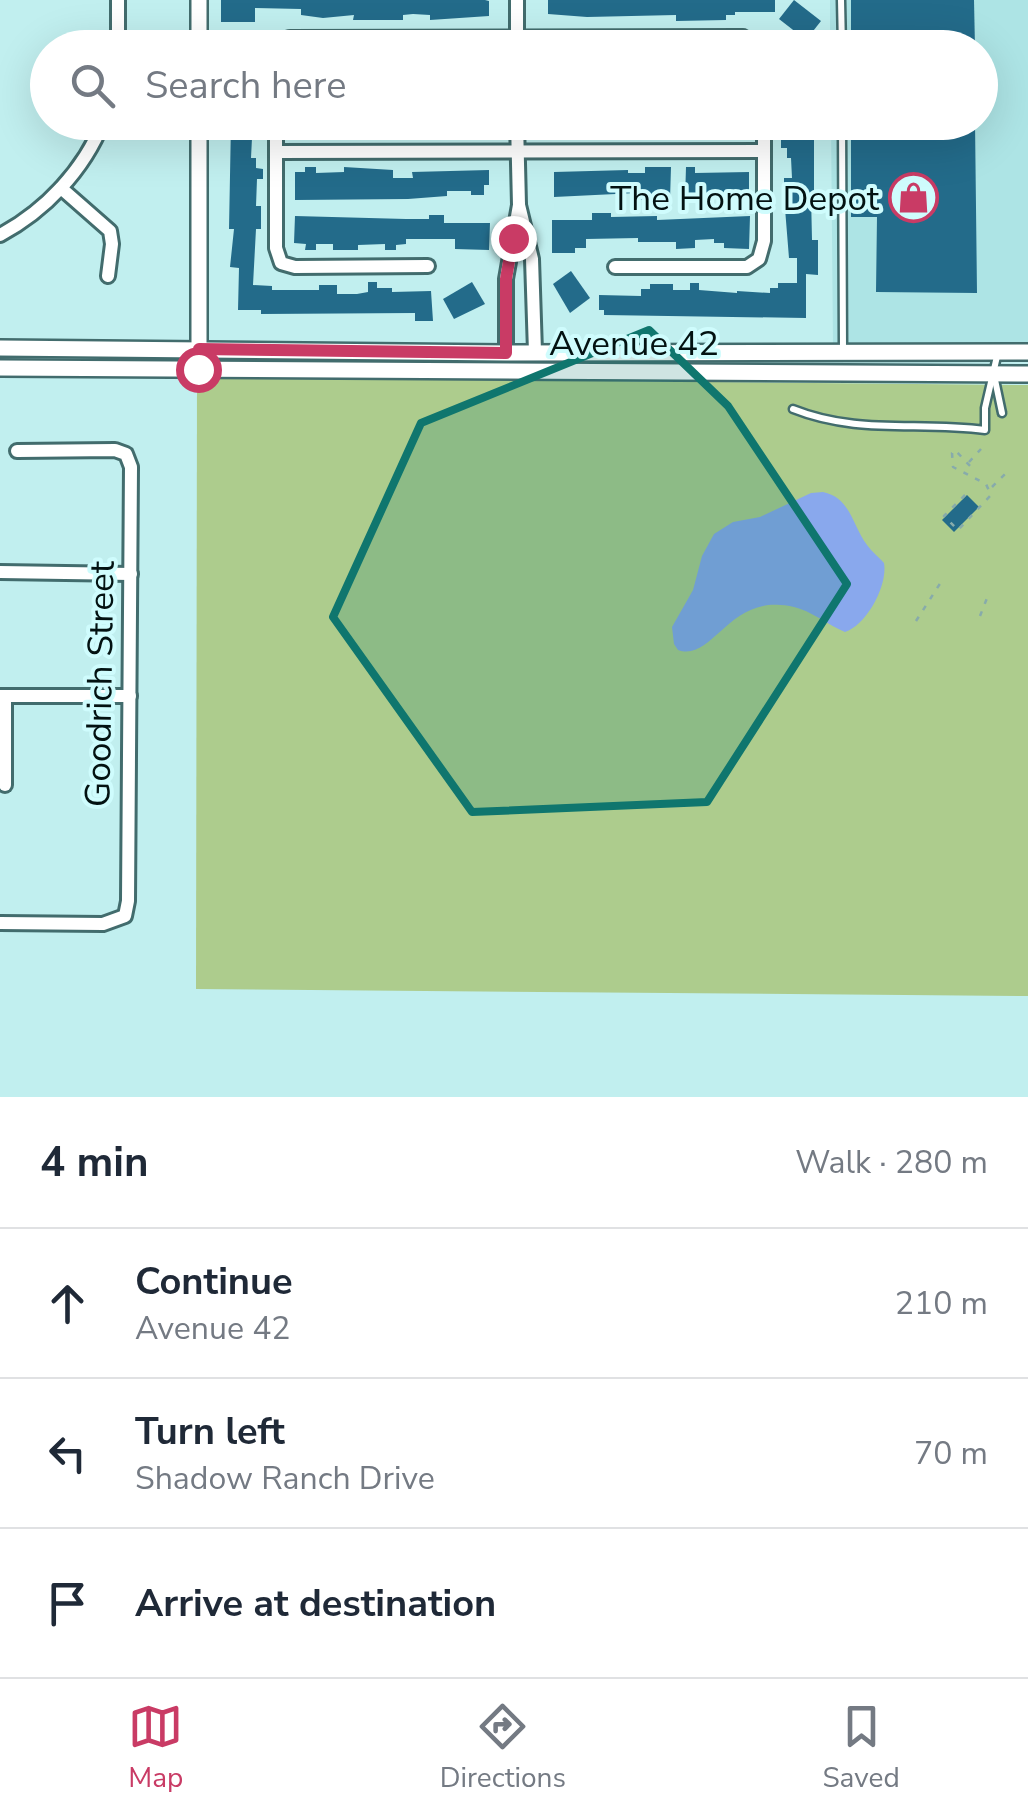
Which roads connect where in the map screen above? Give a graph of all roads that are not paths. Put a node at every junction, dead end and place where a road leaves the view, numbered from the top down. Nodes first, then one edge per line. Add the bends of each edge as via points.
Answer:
1 (118, 0) edge
2 (199, 0) edge
3 (517, 0) edge
4 (841, 0) edge
5 (118, 30) edge
6 (199, 30) edge
7 (517, 30) edge
8 (842, 30) edge
9 (94, 140) edge
10 (199, 140) edge
11 (276, 140) edge
12 (517, 140) edge
13 (764, 140) edge
14 (842, 140) edge
15 (764, 151) junction
16 (276, 152) junction
17 (517, 152) junction
18 (62, 188) junction
19 (519, 205) junction
20 (0, 235) edge
21 (428, 266) dead end
22 (615, 267) dead end
23 (508, 271) junction
24 (533, 271) junction
25 (108, 276) dead end
26 (0, 348) edge
27 (199, 349) junction
28 (998, 351) junction
29 (535, 352) junction
30 (843, 352) junction
31 (1028, 352) edge
32 (506, 353) junction
33 (0, 368) edge
34 (198, 369) junction
35 (420, 371) junction
36 (994, 373) junction
37 (1028, 374) edge
38 (793, 408) dead end
39 (1002, 413) dead end
40 (17, 451) dead end
41 (0, 572) edge
42 (131, 574) junction
43 (3, 696) edge
44 (130, 696) junction
45 (4, 785) dead end
46 (0, 923) edge

1 - 5 street
2 - 6 street
3 - 7 street
4 - 8 lane
9 - 18 street
10 - 27 street
11 - 16 street
12 - 17 street
13 - 15 street
14 - 30 lane
15 - 17 street
15 - 22 street via 760,259 747,266
16 - 17 street
16 - 21 street via 276,248 282,263
17 - 19 street
18 - 20 street
18 - 25 street via 110,231
19 - 23 street
19 - 24 street
23 - 24 street
23 - 32 street
24 - 29 street
26 - 27 street, Avenue 42
27 - 32 street, Avenue 42
27 - 34 street
28 - 30 street, Avenue 42
28 - 31 street, Avenue 42
28 - 36 lane
29 - 30 street, Avenue 42
29 - 32 street, Avenue 42
29 - 35 street via 530,362 452,362
33 - 34 street, Avenue 42
34 - 35 street, Avenue 42
35 - 36 street, Avenue 42
36 - 37 street, Avenue 42
36 - 38 lane via 986,430 866,426 824,421
36 - 39 lane
40 - 42 street, Goodrich Street via 126,454
41 - 42 street
42 - 44 street, Goodrich Street
43 - 44 street
43 - 45 street
44 - 46 street, Goodrich Street via 125,916 103,924

